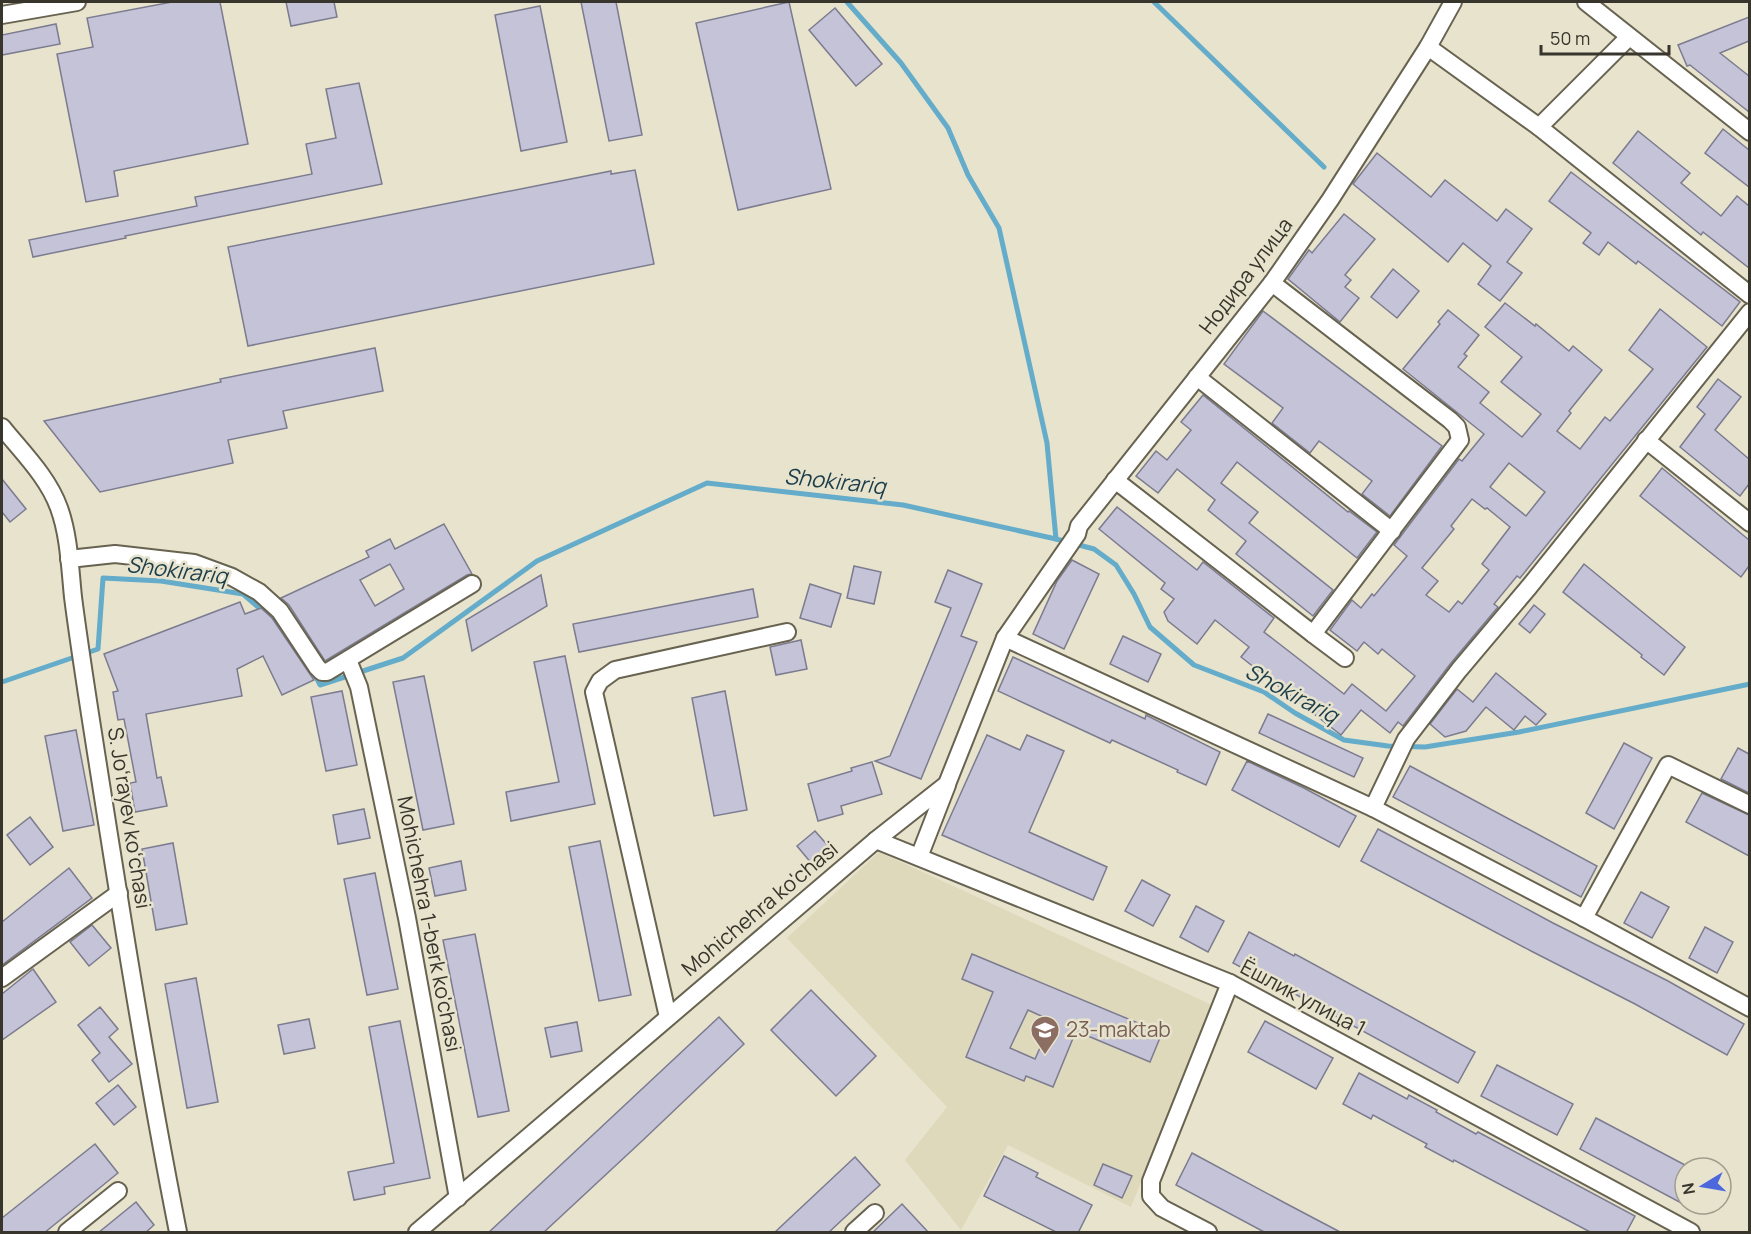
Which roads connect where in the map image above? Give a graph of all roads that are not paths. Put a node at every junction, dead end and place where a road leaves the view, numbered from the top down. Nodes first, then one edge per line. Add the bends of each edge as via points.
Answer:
1 (77, 2) edge
2 (1454, 2) edge
3 (1586, 2) edge
4 (2, 15) edge
5 (1629, 37) junction
6 (1428, 47) junction
7 (1539, 127) junction
8 (1749, 132) edge
9 (1272, 283) junction
10 (1749, 295) edge
11 (1749, 312) edge
12 (1197, 377) junction
13 (2, 427) edge
14 (1646, 440) junction
15 (1115, 480) junction
16 (1749, 523) edge
17 (1392, 531) junction
18 (69, 559) junction
19 (472, 584) dead end
20 (787, 632) dead end
21 (1313, 634) junction
22 (1005, 638) junction
23 (1345, 658) dead end
24 (348, 660) junction
25 (947, 784) junction
26 (1749, 805) edge
27 (1373, 808) junction
28 (876, 840) junction
29 (919, 857) junction
30 (119, 893) junction
31 (1584, 918) junction
32 (2, 978) edge
33 (1230, 983) junction
34 (1749, 1008) edge
35 (668, 1017) junction
36 (118, 1191) dead end
37 (458, 1197) junction
38 (875, 1214) dead end
39 (67, 1233) edge
40 (178, 1233) edge
41 (417, 1233) edge
42 (854, 1233) edge
43 (1208, 1233) edge
44 (1691, 1233) edge

1 - 4 street
2 - 6 street, Нодира улица
3 - 5 street
5 - 7 street
5 - 8 street
6 - 7 street
6 - 9 street, Нодира улица
7 - 10 street
9 - 12 street, Нодира улица
9 - 17 street via 1457,427 1460,440 1456,447
11 - 14 street
12 - 15 street, Нодира улица
12 - 17 street
13 - 18 street, S. Joʻrayev koʻchasi via 54,494
14 - 16 street
14 - 27 street via 1406,739
15 - 21 street
15 - 22 street, Нодира улица via 1078,526 1077,534
17 - 21 street
18 - 24 street via 115,554 194,563 259,592 280,611 322,672
18 - 30 street, S. Joʻrayev koʻchasi
19 - 24 street
20 - 35 street via 615,670 600,681 594,692
21 - 23 street
22 - 25 street
22 - 27 street
24 - 37 street, Mohichehra 1-berk ko'chasi via 359,687 402,895
25 - 28 street, Mohichehra ko'chasi
25 - 29 street
26 - 31 street via 1668,765
27 - 31 street
28 - 29 street, Ёшлик улица 1
28 - 35 street, Mohichehra ko'chasi
29 - 33 street, Ёшлик улица 1
30 - 32 street
30 - 40 street, S. Joʻrayev koʻchasi
31 - 34 street
33 - 43 street via 1151,1181 1151,1196 1162,1208
33 - 44 street, Ёшлик улица 1
35 - 37 street, Mohichehra ko'chasi
36 - 39 street
37 - 41 street, Mohichehra ko'chasi
38 - 42 street

